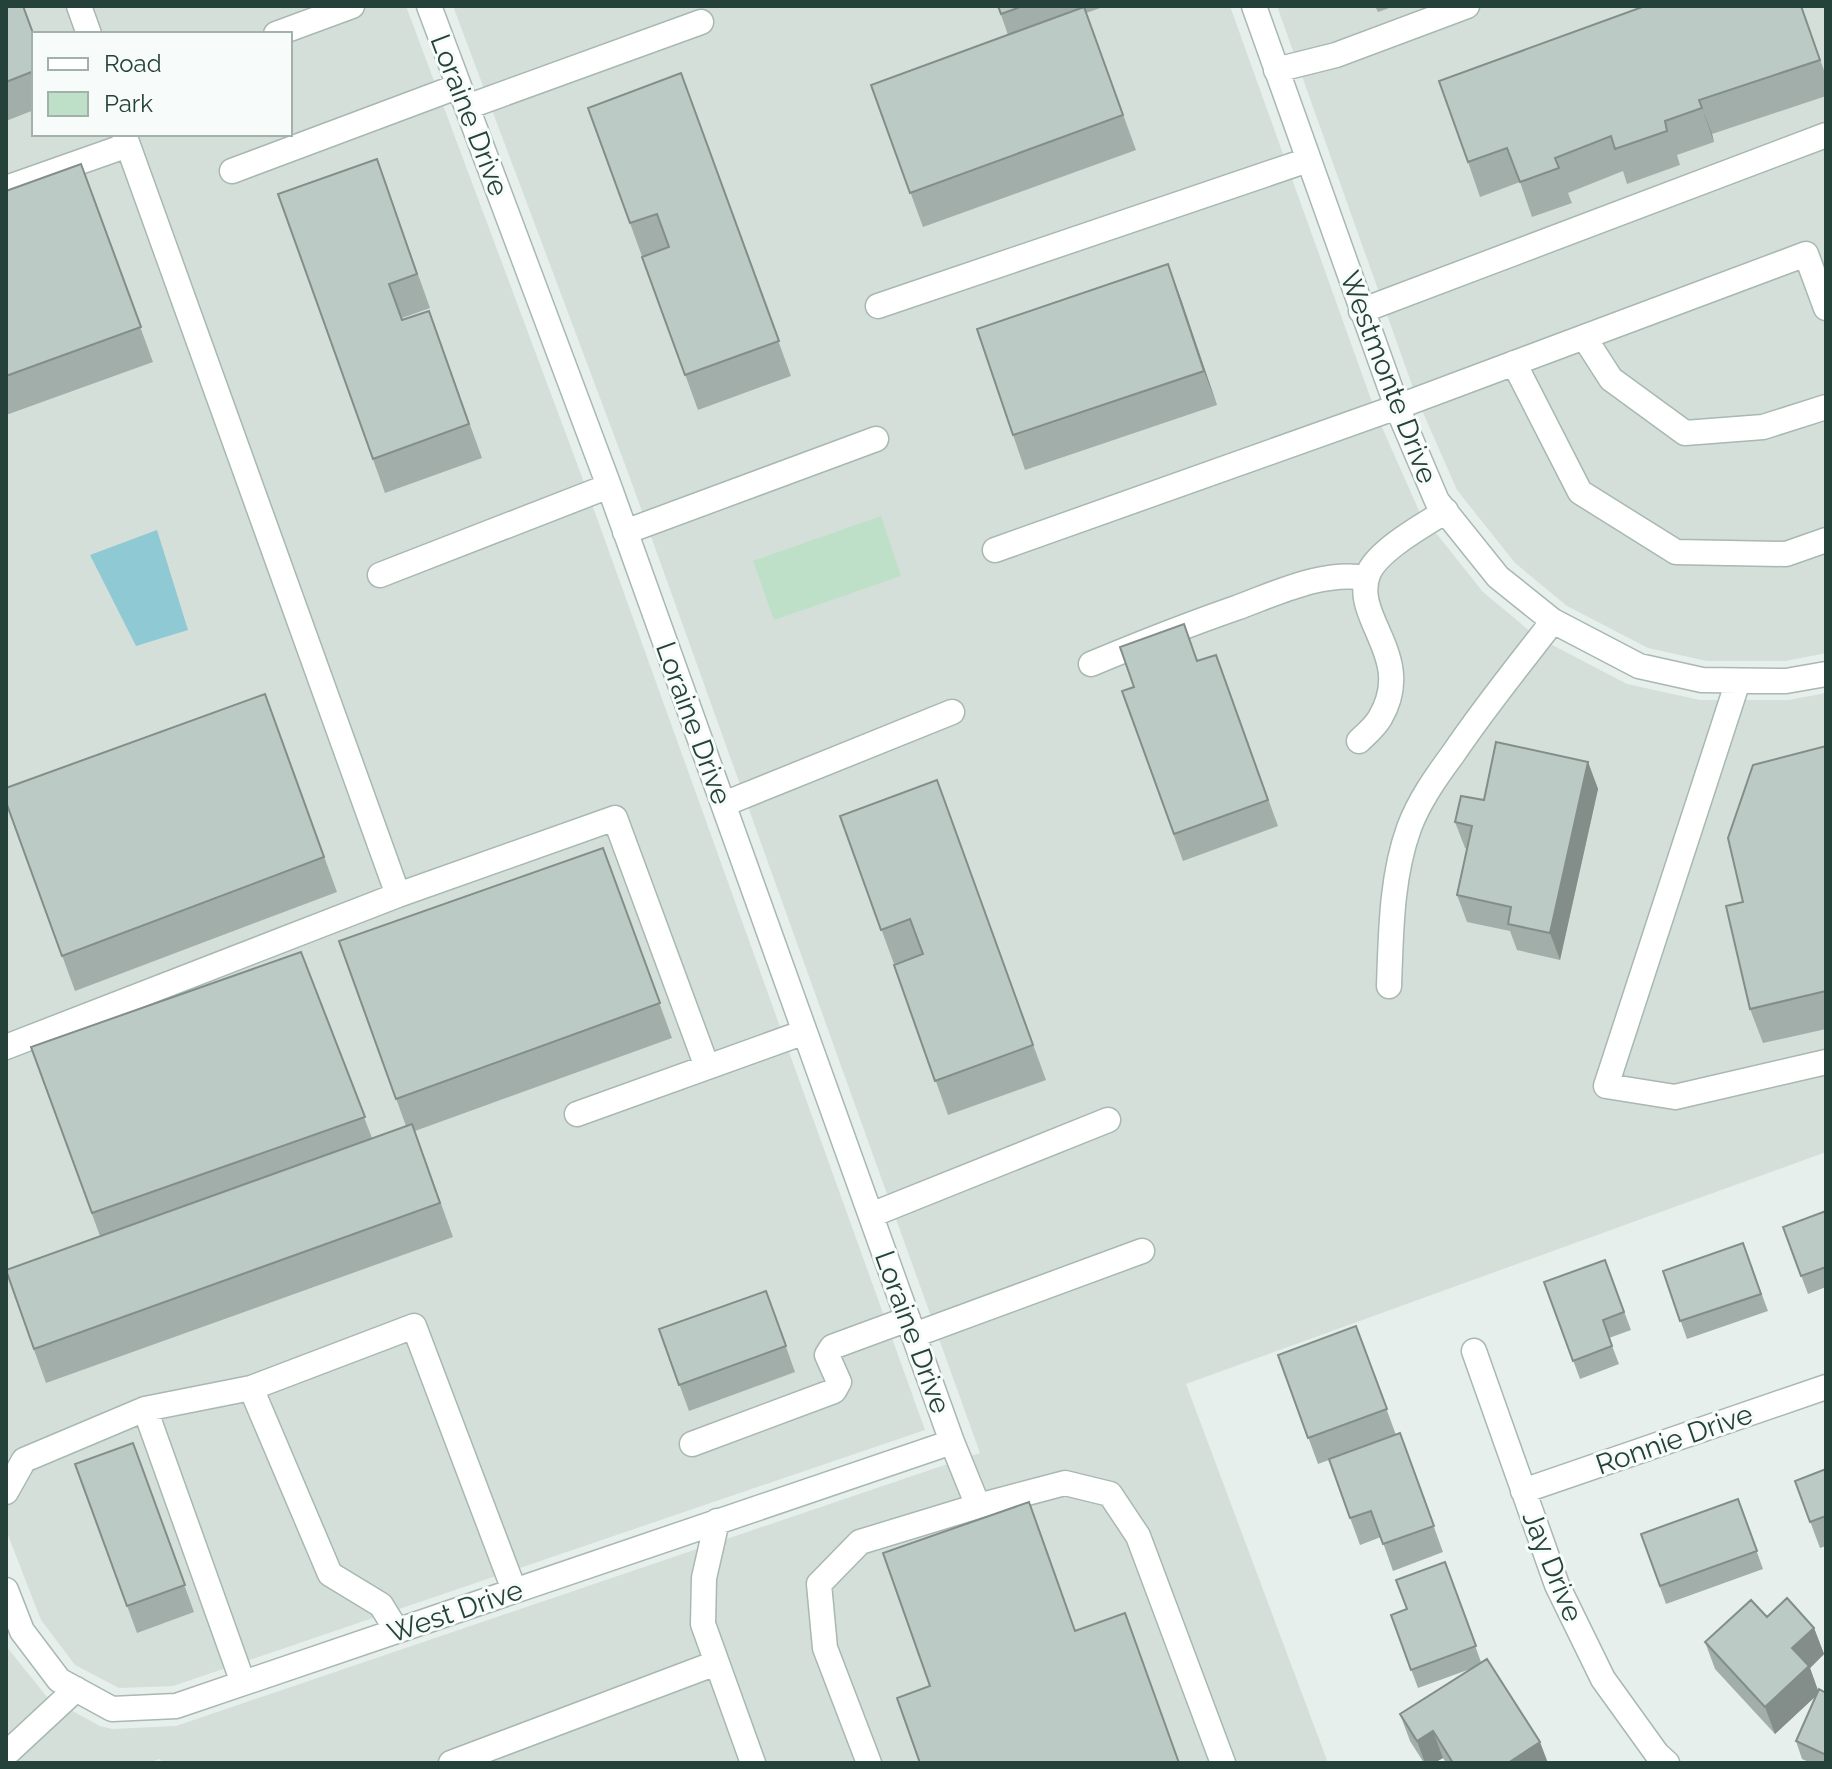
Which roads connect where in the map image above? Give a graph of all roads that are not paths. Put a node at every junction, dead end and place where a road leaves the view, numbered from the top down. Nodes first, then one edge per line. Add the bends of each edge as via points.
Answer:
1 (79, 6) edge
2 (352, 6) edge
3 (429, 6) edge
4 (1254, 6) edge
5 (1467, 6) edge
6 (701, 22) dead end
7 (88, 32) edge
8 (281, 32) edge
9 (1276, 70) junction
10 (463, 97) junction
11 (1826, 135) edge
12 (126, 139) edge
13 (1308, 160) junction
14 (232, 171) dead end
15 (6, 188) edge
16 (878, 306) dead end
17 (1826, 308) edge
18 (1361, 311) junction
19 (1584, 337) junction
20 (1514, 363) junction
21 (1397, 407) junction
22 (1826, 407) edge
23 (876, 439) dead end
24 (609, 486) junction
25 (1446, 511) junction
26 (625, 532) junction
27 (1826, 540) edge
28 (995, 550) dead end
29 (380, 575) dead end
30 (1367, 578) junction
31 (1553, 621) junction
32 (1091, 664) dead end
33 (1826, 674) edge
34 (1738, 681) junction
35 (952, 712) dead end
36 (1359, 741) dead end
37 (724, 804) junction
38 (398, 895) junction
39 (1389, 986) dead end
40 (805, 1032) junction
41 (6, 1047) edge
42 (1826, 1062) edge
43 (707, 1067) junction
44 (577, 1114) dead end
45 (1108, 1120) dead end
46 (871, 1215) junction
47 (1142, 1251) dead end
48 (911, 1327) junction
49 (1474, 1351) dead end
50 (1826, 1387) edge
51 (251, 1388) junction
52 (145, 1409) junction
53 (952, 1442) junction
54 (692, 1444) dead end
55 (1523, 1491) junction
56 (6, 1492) edge
57 (978, 1506) junction
58 (717, 1521) junction
59 (6, 1590) edge
60 (514, 1590) junction
61 (397, 1631) junction
62 (716, 1663) junction
63 (243, 1683) junction
64 (76, 1689) junction
65 (6, 1754) edge
66 (451, 1763) edge
67 (753, 1763) edge
68 (869, 1763) edge
69 (1223, 1763) edge
70 (1667, 1763) edge

1 - 7 street
2 - 8 street
3 - 10 street, Loraine Drive
4 - 9 street, Westmonte Drive
5 - 9 street via 1336,55
6 - 10 street
9 - 13 street, Westmonte Drive
10 - 14 street
10 - 24 street, Loraine Drive
11 - 18 street
12 - 15 street
12 - 38 street
13 - 16 street
13 - 18 street, Westmonte Drive
17 - 19 street via 1806,254
18 - 21 street, Westmonte Drive
19 - 20 street
19 - 22 street via 1611,379 1685,433 1763,427
20 - 21 street
20 - 27 street via 1580,492 1676,552 1786,554
21 - 25 street, Westmonte Drive
21 - 28 street
23 - 26 street
24 - 26 street, Loraine Drive
24 - 29 street
25 - 30 street via 1379,558
25 - 31 street, Westmonte Drive via 1498,577
26 - 37 street, Loraine Drive
30 - 32 street via 1306,583
30 - 36 street via 1365,601 1389,660 1391,680 1379,720
31 - 34 street, Westmonte Drive via 1639,666 1702,680
31 - 39 street via 1457,747 1410,826 1398,866
33 - 34 street, Westmonte Drive
34 - 42 street via 1606,1086 1675,1097
35 - 37 street
37 - 40 street, Loraine Drive
38 - 41 street
38 - 43 street via 615,818
40 - 43 street
40 - 46 street, Loraine Drive
43 - 44 street
45 - 46 street
46 - 48 street, Loraine Drive
47 - 48 street
48 - 53 street, Loraine Drive
48 - 54 street via 832,1347 827,1355 839,1382 834,1391
49 - 55 street, Jay Drive
50 - 55 street, Ronnie Drive
51 - 52 street
51 - 60 street via 414,1326
51 - 61 street via 330,1574 381,1605
52 - 56 street via 24,1460
52 - 63 street
53 - 57 street, Loraine Drive
53 - 58 street, West Drive
55 - 70 street, Jay Drive via 1557,1585 1603,1679
57 - 68 street via 860,1542 819,1584 825,1648
57 - 69 street via 1065,1483 1110,1494 1138,1536
58 - 60 street, West Drive
58 - 62 street via 704,1578 703,1624
59 - 64 street, West Drive via 22,1631 59,1680
60 - 61 street, West Drive
61 - 63 street, West Drive
62 - 66 street
62 - 67 street
63 - 64 street, West Drive via 176,1706 112,1709
64 - 65 street

